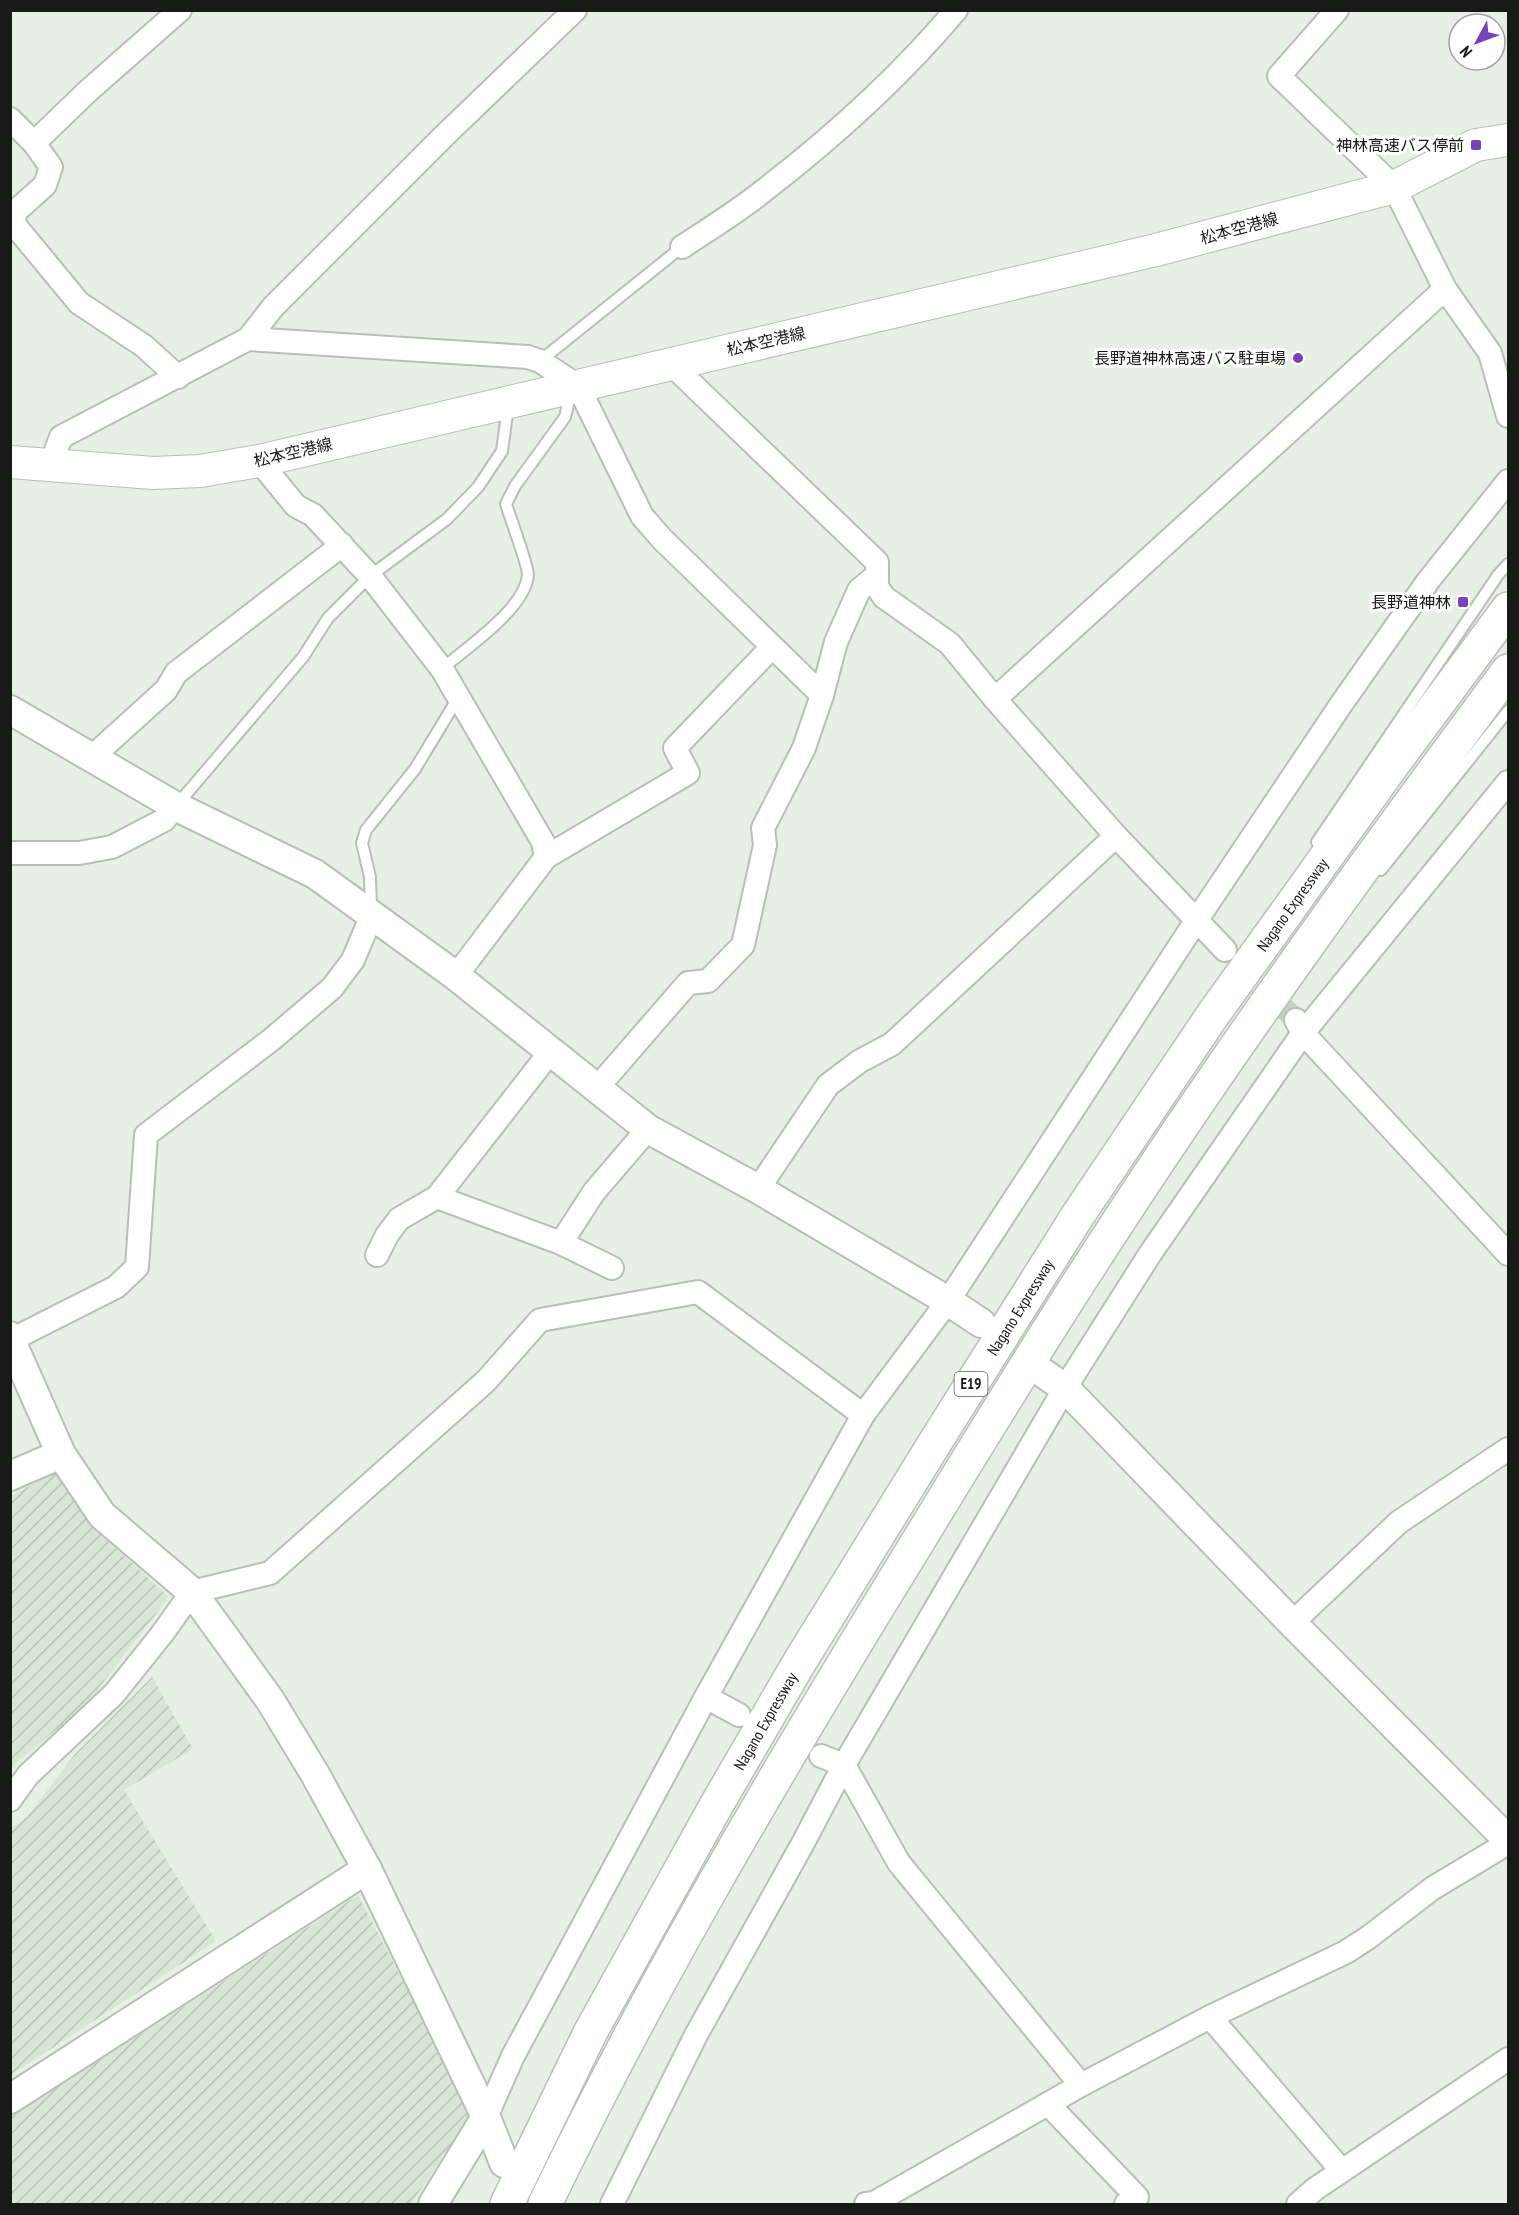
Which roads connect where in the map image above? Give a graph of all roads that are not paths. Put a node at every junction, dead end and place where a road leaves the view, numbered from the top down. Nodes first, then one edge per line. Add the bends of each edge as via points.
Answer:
1 (180, 10) edge
2 (575, 10) edge
3 (956, 10) edge
4 (1337, 10) edge
5 (10, 119) edge
6 (1509, 140) edge
7 (34, 143) junction
8 (1394, 187) junction
9 (682, 247) joint
10 (1445, 289) junction
11 (248, 339) junction
12 (540, 361) junction
13 (670, 363) junction
14 (178, 377) junction
15 (575, 387) junction
16 (508, 401) junction
17 (1509, 416) edge
18 (259, 461) junction
19 (10, 462) edge
20 (50, 466) junction
21 (1509, 481) edge
22 (342, 545) junction
23 (1509, 564) edge
24 (370, 576) junction
25 (876, 576) junction
26 (1509, 609) edge
27 (772, 647) junction
28 (442, 669) junction
29 (1509, 671) edge
30 (822, 695) junction
31 (458, 698) junction
32 (995, 699) junction
33 (10, 710) edge
34 (1509, 711) edge
35 (92, 758) junction
36 (1509, 782) edge
37 (176, 806) junction
38 (1116, 836) junction
39 (1311, 851) dead end
40 (10, 853) edge
41 (546, 857) junction
42 (1375, 878) dead end
43 (372, 915) junction
44 (1196, 921) junction
45 (1251, 943) dead end
46 (1225, 950) tunnel mouth
47 (456, 976) junction
48 (1284, 999) dead end
49 (1212, 1016) junction
50 (1299, 1026) junction
51 (551, 1051) junction
52 (1214, 1080) junction
53 (597, 1088) junction
54 (648, 1129) junction
55 (758, 1189) junction
56 (437, 1197) junction
57 (561, 1243) junction
58 (1509, 1254) edge
59 (377, 1255) dead end
60 (612, 1268) dead end
61 (948, 1301) junction
62 (981, 1323) dead end
63 (12, 1343) edge
64 (1054, 1380) junction
65 (863, 1415) junction
66 (1509, 1449) edge
67 (62, 1454) junction
68 (10, 1476) edge
69 (192, 1592) junction
70 (1292, 1623) junction
71 (706, 1697) junction
72 (739, 1715) dead end
73 (820, 1756) dead end
74 (844, 1765) junction
75 (10, 1800) edge
76 (1509, 1842) edge
77 (367, 1869) junction
78 (1210, 2017) junction
79 (1509, 2059) edge
80 (1081, 2085) junction
81 (10, 2099) edge
82 (1048, 2104) junction
83 (486, 2117) junction
84 (504, 2163) dead end
85 (1342, 2171) junction
86 (871, 2204) edge
87 (433, 2205) edge
88 (507, 2205) edge
89 (545, 2205) edge
90 (612, 2205) edge
91 (1126, 2205) edge
92 (1298, 2205) edge

1 - 7 street
2 - 11 street via 273,307
3 - 9 street via 886,87 761,193
4 - 8 street via 1280,76
5 - 7 street
6 - 8 main road, 松本空港線 via 1476,145
7 - 14 street via 51,167 45,185 16,211 13,223 79,303 144,346
8 - 10 street
8 - 13 main road, 松本空港線 via 1156,250
9 - 12 lane
10 - 17 street via 1490,353
10 - 32 street
11 - 12 street via 528,357
11 - 14 street
12 - 15 street
13 - 15 main road, 松本空港線
13 - 25 street via 877,562
14 - 20 street via 62,437
15 - 16 main road, 松本空港線
15 - 27 street via 642,516
15 - 28 lane via 565,417 506,504 528,573 522,595 507,613
16 - 18 main road, 松本空港線
16 - 24 lane via 502,451 478,488 447,519
18 - 20 main road, 松本空港線 via 200,471 153,473
18 - 22 street via 296,506 313,515
19 - 20 main road, 松本空港線
21 - 44 street via 1428,581
22 - 24 street
22 - 35 street via 176,673 166,690
23 - 39 lane
24 - 28 street
24 - 37 lane via 328,618 303,657
25 - 30 street via 859,590 836,642
25 - 32 street via 884,597 950,645
26 - 49 highway, Nagano Expressway / E19
27 - 30 street
27 - 41 street via 675,748 688,773
28 - 31 street
29 - 52 highway, E19
30 - 53 street via 804,748 763,828 765,845 743,945 708,981 688,983
31 - 41 street via 543,842
31 - 43 lane via 415,770 366,830 362,843 370,877
32 - 38 street
33 - 35 street
34 - 42 lane
35 - 37 street
36 - 50 street
37 - 40 street via 164,820 112,847 79,853
37 - 43 street via 315,873
38 - 44 street
38 - 55 street via 892,1044 828,1085
41 - 47 street
43 - 47 street
43 - 63 street via 353,960 332,988 146,1135 137,1267 116,1287
44 - 46 street
44 - 61 street
45 - 49 lane
47 - 51 street
48 - 52 lane
49 - 88 highway, Nagano Expressway / E19 via 1072,1225 799,1663 602,2012
50 - 58 street
50 - 64 street via 1150,1254
51 - 53 street
51 - 56 street
52 - 89 highway, E19 via 1090,1265 832,1683 622,2050
53 - 54 street
54 - 55 street
54 - 57 street via 594,1192
55 - 61 street
56 - 57 street
56 - 59 street via 399,1219
57 - 60 street
61 - 62 street
61 - 65 street
63 - 67 street
64 - 70 street
64 - 74 street
65 - 69 street via 698,1292 540,1320 486,1381 270,1573
65 - 71 street
66 - 70 street via 1399,1522
67 - 68 street
67 - 69 street via 102,1515
69 - 75 street via 114,1694 28,1775
69 - 77 street via 270,1700
70 - 76 street
71 - 72 street
71 - 83 street via 513,2056
73 - 74 street
74 - 80 street via 899,1863
74 - 90 street via 696,2035
76 - 78 street via 1433,1888 1346,1952
77 - 81 street
77 - 83 street
78 - 80 street
78 - 85 street
79 - 85 street
80 - 82 street
82 - 86 street
82 - 91 street via 1137,2197
83 - 84 street
83 - 87 street
85 - 92 street

